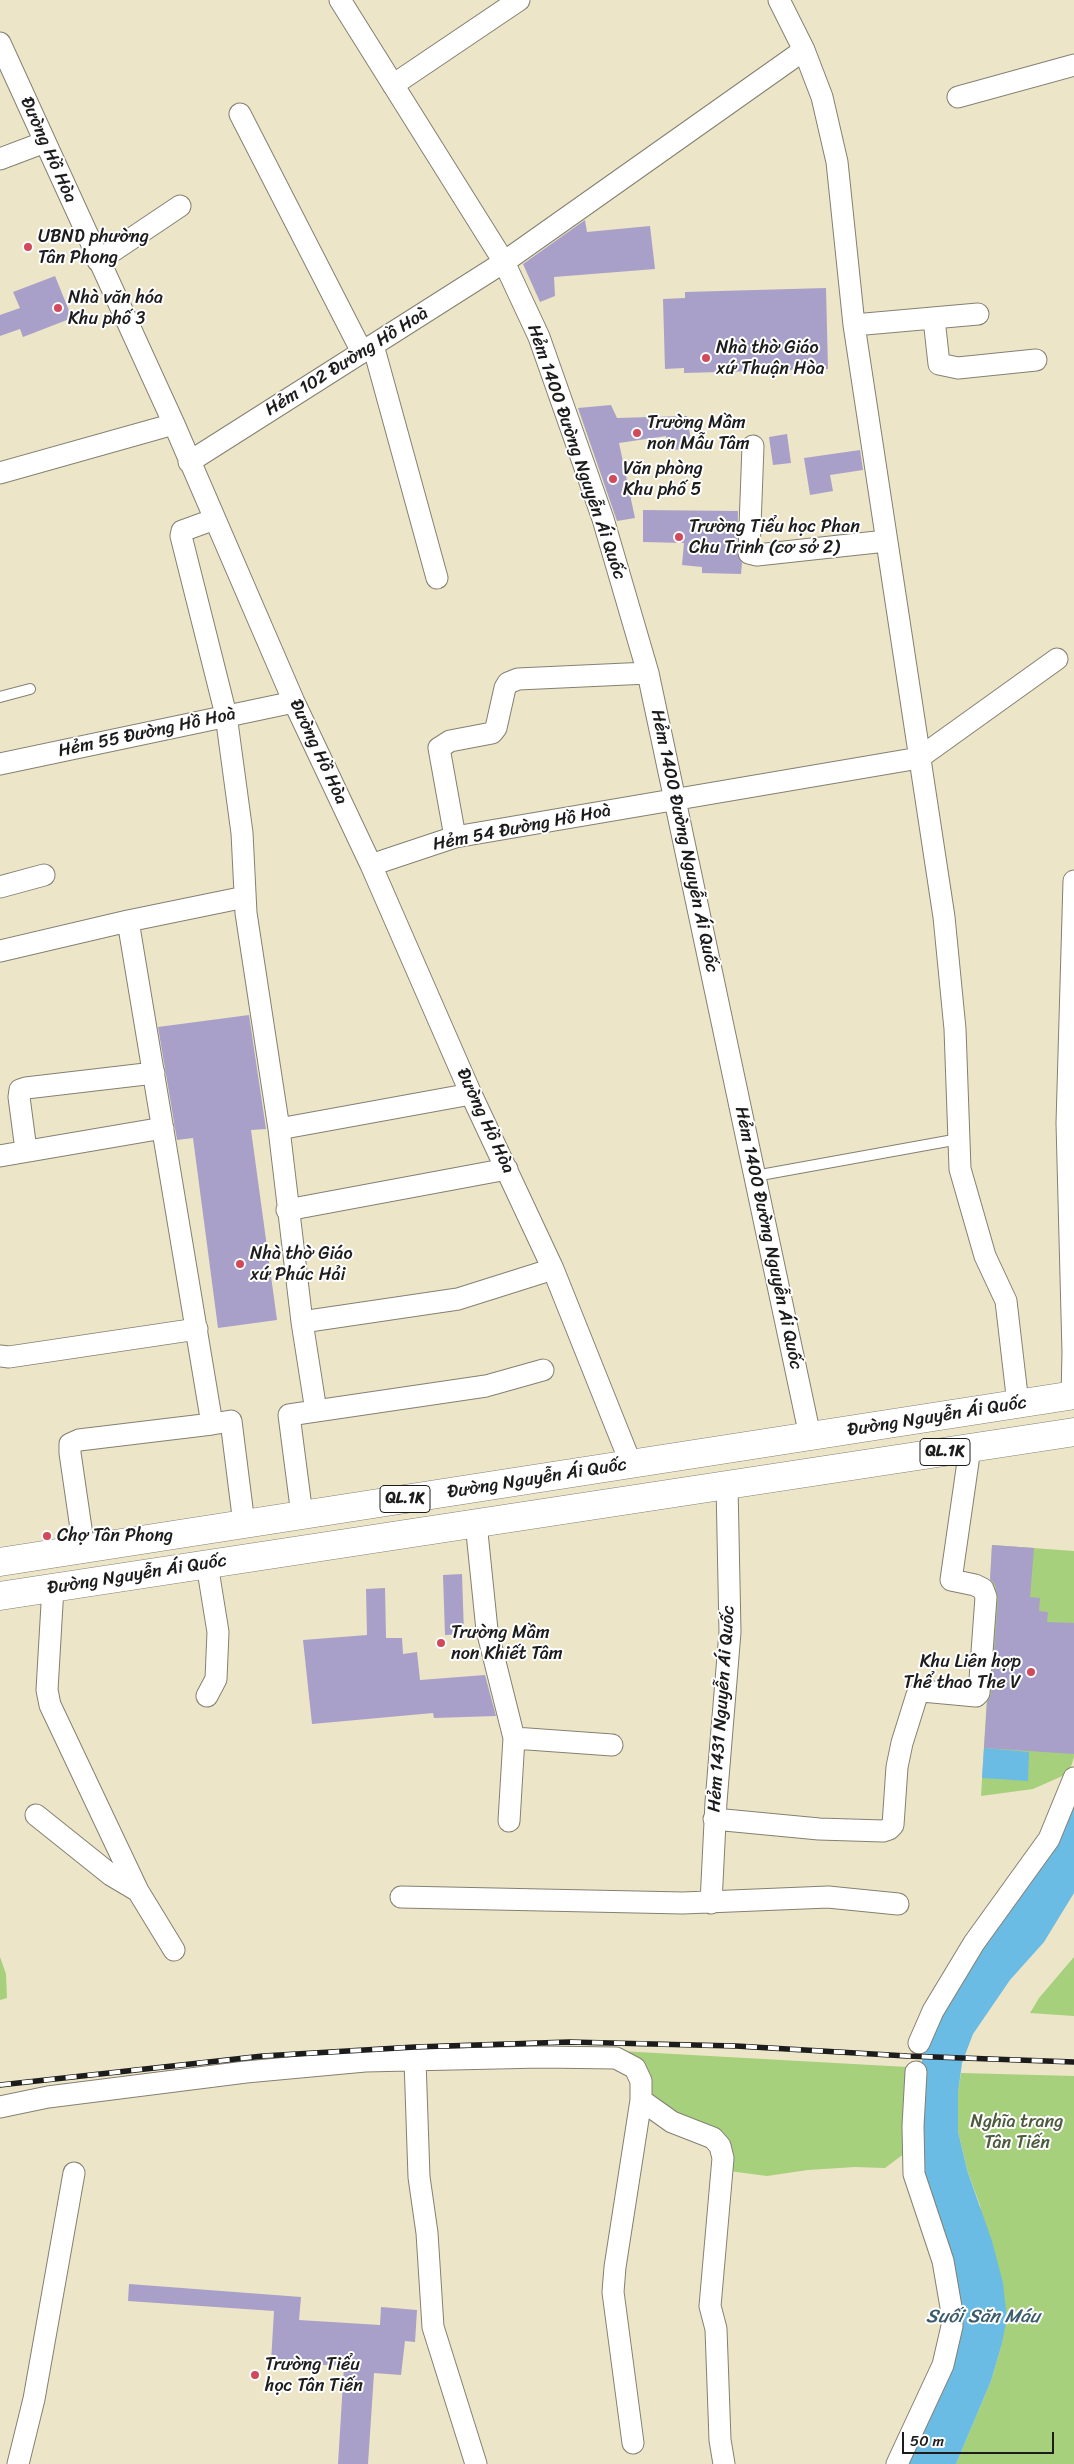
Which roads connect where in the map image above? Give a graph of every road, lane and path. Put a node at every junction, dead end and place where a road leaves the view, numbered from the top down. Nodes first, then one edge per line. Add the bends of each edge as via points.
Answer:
1 (340, 0) edge
2 (519, 0) edge
3 (786, 3) edge
4 (0, 43) edge
5 (804, 50) junction
6 (1074, 65) edge
7 (393, 85) junction
8 (958, 97) dead end
9 (240, 114) dead end
10 (45, 142) junction
11 (0, 159) edge
12 (180, 206) dead end
13 (98, 261) junction
14 (504, 262) junction
15 (978, 314) dead end
16 (934, 319) junction
17 (854, 325) junction
18 (368, 349) junction
19 (1036, 360) dead end
20 (174, 424) junction
21 (753, 446) dead end
22 (189, 462) junction
23 (0, 473) edge
24 (215, 519) junction
25 (886, 541) junction
26 (437, 578) dead end
27 (1057, 660) dead end
28 (648, 673) junction
29 (30, 689) dead end
30 (0, 696) edge
31 (294, 702) junction
32 (226, 716) junction
33 (919, 758) junction
34 (0, 764) edge
35 (676, 800) junction
36 (455, 837) junction
37 (371, 866) junction
38 (44, 875) dead end
39 (1074, 881) edge
40 (0, 887) edge
41 (245, 897) junction
42 (128, 921) junction
43 (0, 951) edge
44 (154, 1073) junction
45 (471, 1094) junction
46 (163, 1128) junction
47 (279, 1129) junction
48 (959, 1139) junction
49 (26, 1150) junction
50 (0, 1156) edge
51 (507, 1169) junction
52 (755, 1176) junction
53 (287, 1210) junction
54 (553, 1269) junction
55 (302, 1322) junction
56 (197, 1329) junction
57 (0, 1356) edge
58 (543, 1370) dead end
59 (1073, 1395) edge
60 (1018, 1404) junction
61 (316, 1411) junction
62 (212, 1424) junction
63 (1074, 1432) edge
64 (810, 1436) junction
65 (970, 1448) junction
66 (631, 1464) junction
67 (815, 1472) junction
68 (727, 1485) junction
69 (302, 1515) junction
70 (476, 1523) junction
71 (244, 1524) junction
72 (84, 1549) junction
73 (0, 1562) edge
74 (207, 1564) junction
75 (53, 1587) junction
76 (0, 1596) edge
77 (207, 1696) dead end
78 (514, 1738) junction
79 (612, 1745) dead end
80 (1074, 1778) edge
81 (36, 1815) dead end
82 (714, 1820) junction
83 (509, 1821) dead end
84 (138, 1891) junction
85 (401, 1897) dead end
86 (711, 1903) junction
87 (898, 1904) dead end
88 (174, 1950) dead end
89 (919, 2043) dead end
90 (415, 2060) junction
91 (916, 2072) dead end
92 (641, 2100) junction
93 (0, 2107) edge
94 (74, 2173) dead end
95 (633, 2443) dead end
96 (18, 2464) edge
97 (476, 2464) edge
98 (724, 2464) edge
99 (897, 2464) edge

1 - 7 street, Hẻm 1400 Đường Nguyễn Ái Quốc
2 - 7 street
3 - 5 street
4 - 10 street, Đường Hồ Hòa
5 - 14 street, Hẻm 102 Đường Hồ Hoà
5 - 17 street via 825,106 837,162
6 - 8 street
7 - 14 street, Hẻm 1400 Đường Nguyễn Ái Quốc
9 - 18 street
10 - 11 street
10 - 13 street, Đường Hồ Hòa
12 - 13 street
13 - 20 street, Đường Hồ Hòa
14 - 18 street, Hẻm 102 Đường Hồ Hoà
14 - 28 street, Hẻm 1400 Đường Nguyễn Ái Quốc via 554,378 603,519
15 - 16 street
16 - 17 street
16 - 19 street via 939,364 958,368
17 - 25 street
18 - 22 street, Hẻm 102 Đường Hồ Hoà
18 - 26 street
20 - 22 street, Đường Hồ Hòa
20 - 23 street
21 - 25 street via 749,554
22 - 24 street, Đường Hồ Hòa
24 - 31 street, Đường Hồ Hòa
24 - 32 street via 182,531 181,536
25 - 33 street
27 - 33 street
28 - 35 street, Hẻm 1400 Đường Nguyễn Ái Quốc
28 - 36 street via 508,682 492,733 450,741 439,748
29 - 30 lane
31 - 32 street, Hẻm 55 Đường Hồ Hoà
31 - 37 street, Đường Hồ Hòa
32 - 34 street, Hẻm 55 Đường Hồ Hoà
32 - 41 street via 242,833
33 - 35 street, Hẻm 54 Đường Hồ Hoà
33 - 48 street via 945,926 955,1029
35 - 36 street, Hẻm 54 Đường Hồ Hoà
35 - 52 street, Hẻm 1400 Đường Nguyễn Ái Quốc
36 - 37 street, Hẻm 54 Đường Hồ Hoà
37 - 45 street, Đường Hồ Hòa
38 - 40 street
39 - 59 street via 1067,1123
41 - 42 street
41 - 47 street
42 - 43 street
42 - 44 street
44 - 46 street
44 - 49 street via 20,1090
45 - 47 street
45 - 51 street, Đường Hồ Hòa
46 - 49 street
46 - 56 street
47 - 53 street
48 - 52 lane
48 - 60 street via 958,1156 963,1184 985,1256 1006,1301
49 - 50 street
51 - 53 street
51 - 54 street, Đường Hồ Hòa
52 - 64 street, Hẻm 1400 Đường Nguyễn Ái Quốc
53 - 55 street
54 - 55 street via 458,1299
54 - 66 street, Đường Hồ Hòa
55 - 61 street
56 - 57 street
56 - 62 street
58 - 61 street via 486,1386
59 - 60 main road, Đường Nguyễn Ái Quốc / QL.1K
60 - 64 main road, Đường Nguyễn Ái Quốc / QL.1K
61 - 69 street via 290,1415
62 - 71 street via 231,1421
62 - 72 street via 79,1440 70,1444
63 - 65 main road, Đường Nguyễn Ái Quốc / QL.1K
64 - 66 main road, Đường Nguyễn Ái Quốc / QL.1K
64 - 67 main road
65 - 67 main road, Đường Nguyễn Ái Quốc / QL.1K
65 - 82 street via 952,1580 976,1585 983,1589 986,1597 979,1693 976,1696 922,1691 917,1695 897,1767 893,1824 883,1830 819,1830
66 - 69 main road, Đường Nguyễn Ái Quốc / QL.1K
67 - 68 main road, Đường Nguyễn Ái Quốc / QL.1K
68 - 70 main road, Đường Nguyễn Ái Quốc / QL.1K
68 - 82 street, Hẻm 1431 Nguyễn Ái Quốc via 730,1632
69 - 71 main road, Đường Nguyễn Ái Quốc / QL.1K
70 - 74 main road, Đường Nguyễn Ái Quốc / QL.1K
70 - 78 street via 487,1630
71 - 72 main road, Đường Nguyễn Ái Quốc / QL.1K
72 - 73 main road, Đường Nguyễn Ái Quốc / QL.1K
74 - 75 main road, Đường Nguyễn Ái Quốc / QL.1K
74 - 77 street via 218,1632 216,1679
75 - 76 main road, Đường Nguyễn Ái Quốc / QL.1K
75 - 84 street via 47,1690 50,1705
78 - 79 street
78 - 83 street
80 - 89 street via 1049,1839 974,1943 933,2011
81 - 84 street via 111,1875
82 - 86 street, Hẻm 1431 Nguyễn Ái Quốc
84 - 88 street
85 - 86 street
86 - 87 street via 828,1897
90 - 92 street via 616,2058 635,2068 641,2081
90 - 93 street via 365,2061 246,2072 48,2097
90 - 97 street via 419,2177 428,2233 433,2327
91 - 99 street via 914,2174 943,2261 952,2326 943,2365
92 - 95 street via 613,2292
92 - 98 street via 672,2122 714,2138 724,2158 710,2306 716,2329 720,2440
94 - 96 street via 34,2399

